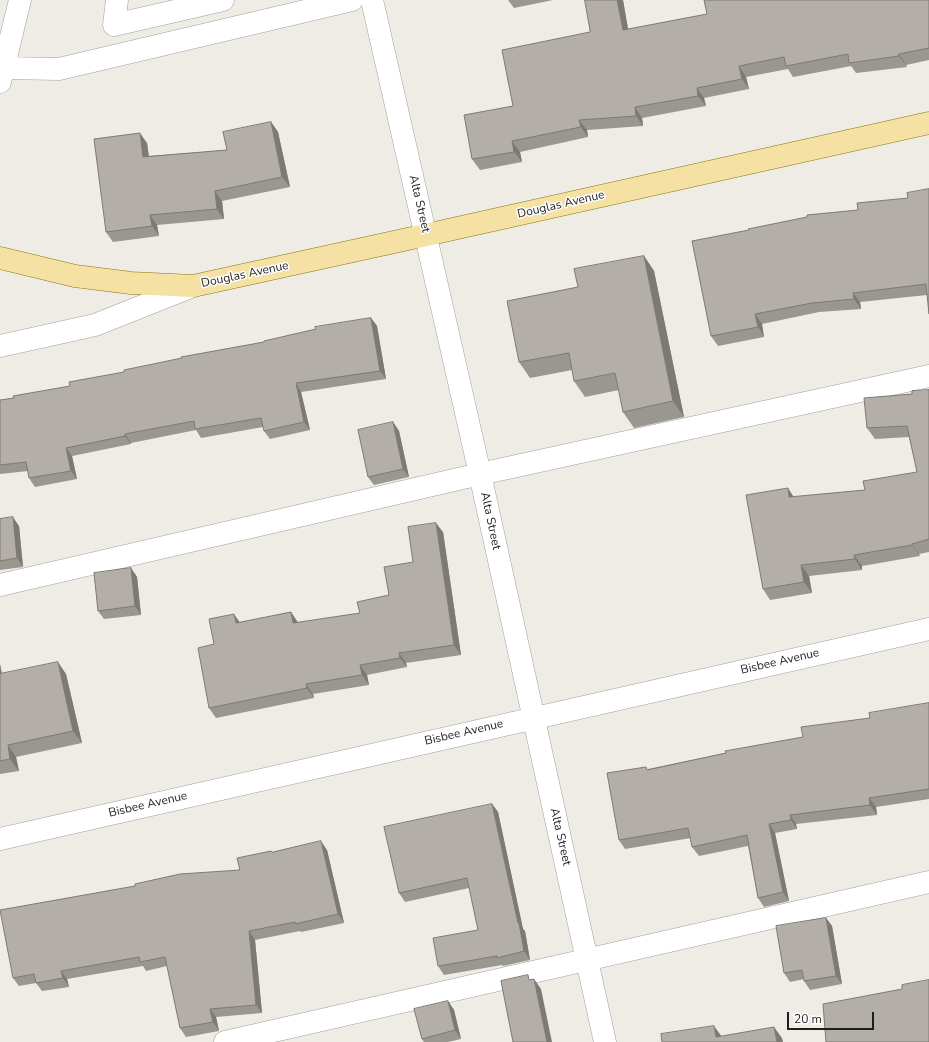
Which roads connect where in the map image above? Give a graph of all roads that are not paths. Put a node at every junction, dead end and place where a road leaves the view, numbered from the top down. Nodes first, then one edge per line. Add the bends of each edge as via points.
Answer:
1 (20, 0) edge
2 (117, 0) edge
3 (223, 0) edge
4 (352, 0) edge
5 (372, 0) edge
6 (2, 76) edge
7 (929, 123) edge
8 (426, 235) junction
9 (0, 258) edge
10 (193, 286) junction
11 (0, 346) edge
12 (929, 376) edge
13 (480, 474) junction
14 (0, 585) edge
15 (929, 629) edge
16 (533, 718) junction
17 (0, 839) edge
18 (929, 882) edge
19 (587, 959) junction
20 (225, 1042) edge
21 (605, 1042) edge

1 - 6 street
2 - 3 street via 114,25
4 - 6 street via 59,69
5 - 8 street, Alta Street
7 - 8 main road, Douglas Avenue
8 - 10 main road, Douglas Avenue
8 - 13 street, Alta Street
9 - 10 main road, Douglas Avenue via 75,276 131,283
10 - 11 street, Douglas Avenue via 95,325
12 - 13 street
13 - 14 street
13 - 16 street, Alta Street
15 - 16 street, Bisbee Avenue
16 - 17 street, Bisbee Avenue
16 - 19 street, Alta Street
18 - 19 street
19 - 20 street
19 - 21 street, Alta Street

